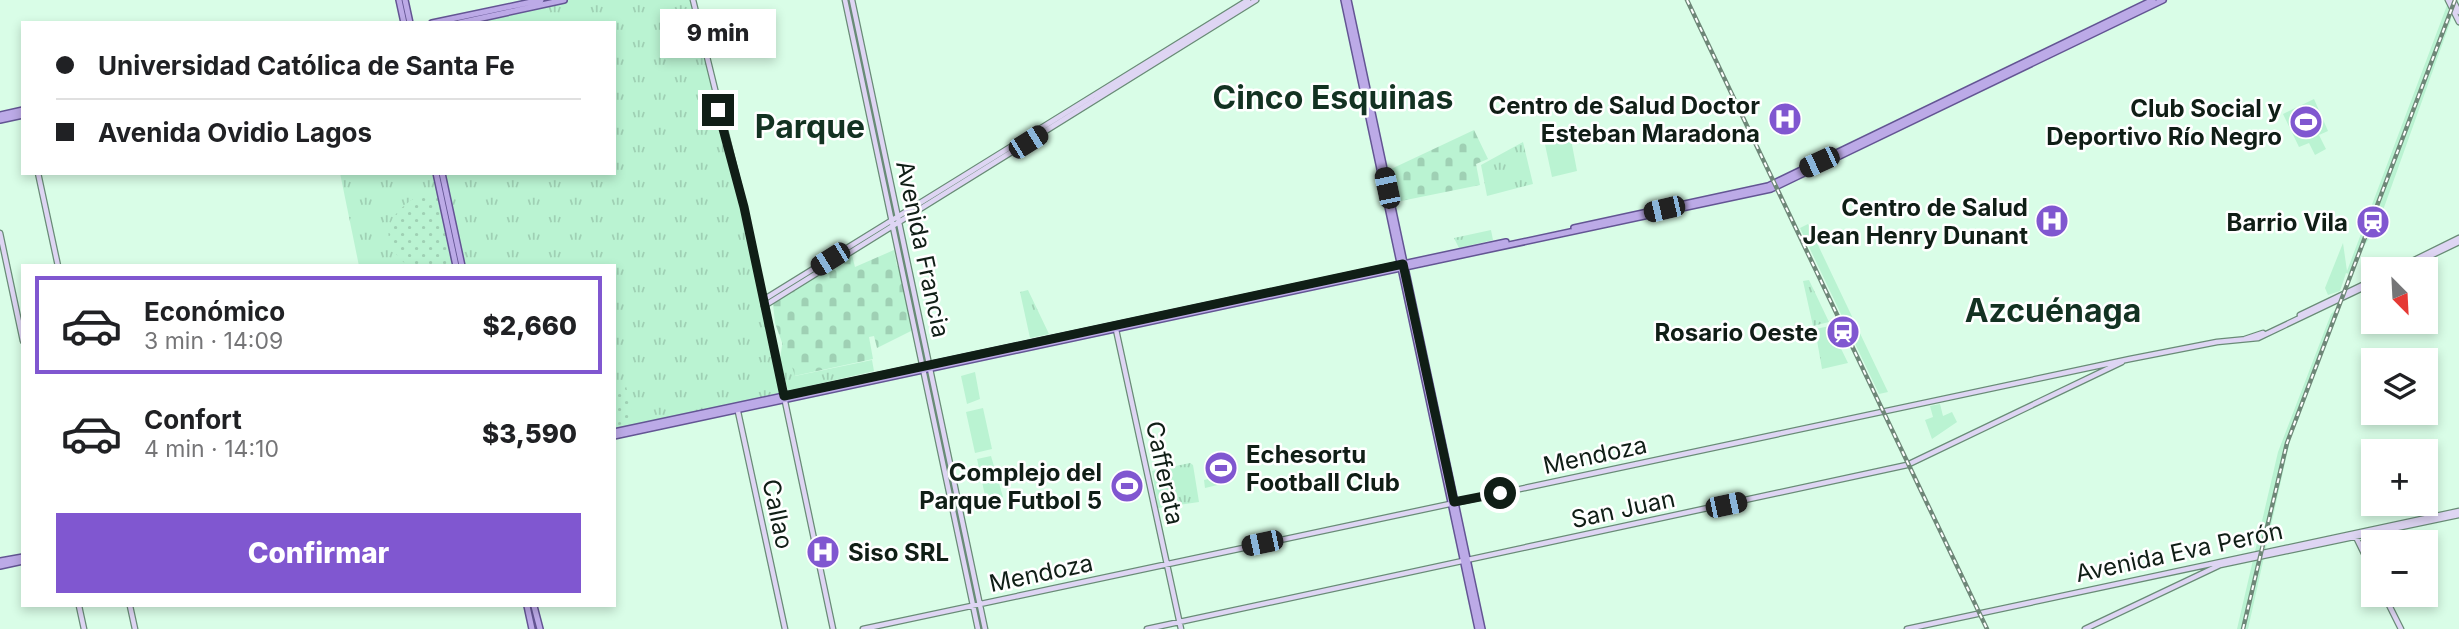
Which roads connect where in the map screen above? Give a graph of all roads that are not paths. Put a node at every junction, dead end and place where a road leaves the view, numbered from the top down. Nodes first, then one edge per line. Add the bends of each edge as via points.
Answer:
1 (399, 0) edge
2 (405, 0) edge
3 (541, 0) edge
4 (564, 0) edge
5 (693, 0) edge
6 (845, 0) edge
7 (852, 0) edge
8 (1248, 0) edge
9 (1256, 0) edge
10 (1346, 0) edge
11 (2154, 0) edge
12 (2163, 0) edge
13 (2451, 0) edge
14 (2459, 12) edge
15 (404, 21) edge
16 (410, 21) edge
17 (441, 21) edge
18 (469, 21) edge
19 (2459, 22) edge
20 (21, 113) edge
21 (0, 118) edge
22 (38, 175) edge
23 (436, 175) edge
24 (442, 175) edge
25 (898, 220) junction
26 (892, 223) junction
27 (0, 233) edge
28 (2459, 240) edge
29 (901, 248) junction
30 (2422, 257) edge
31 (2426, 257) edge
32 (58, 264) edge
33 (456, 264) edge
34 (462, 264) edge
35 (1401, 266) junction
36 (2361, 287) edge
37 (763, 303) junction
38 (1116, 327) junction
39 (21, 332) edge
40 (2130, 359) junction
41 (927, 367) junction
42 (784, 397) junction
43 (737, 408) junction
44 (616, 434) edge
45 (1452, 503) junction
46 (2459, 513) edge
47 (2355, 535) junction
48 (2361, 547) edge
49 (21, 559) edge
50 (1465, 561) junction
51 (0, 564) edge
52 (1167, 564) junction
53 (980, 604) junction
54 (973, 606) junction
55 (79, 607) edge
56 (130, 607) edge
57 (527, 607) edge
58 (534, 607) edge
59 (2390, 607) edge
60 (1180, 622) junction
61 (84, 629) edge
62 (135, 629) edge
63 (532, 629) edge
64 (540, 629) edge
65 (785, 629) edge
66 (834, 629) edge
67 (863, 629) edge
68 (978, 629) edge
69 (985, 629) edge
70 (1146, 629) edge
71 (1181, 629) edge
72 (1480, 629) edge
73 (1907, 629) edge
74 (2085, 629) edge
75 (2401, 629) edge

1 - 15 main road
2 - 16 main road
3 - 17 main road
4 - 18 main road
5 - 37 main road
6 - 26 main road, Avenida Francia
7 - 25 main road, Avenida Francia
8 - 25 main road
9 - 25 main road
10 - 35 main road
11 - 35 main road via 1768,186
12 - 35 main road via 1770,189
13 - 14 main road
13 - 19 main road
20 - 21 main road
22 - 32 main road
23 - 33 main road
24 - 34 main road
25 - 26 main road
25 - 29 main road, Avenida Francia
26 - 29 main road, Avenida Francia
26 - 37 main road
27 - 39 main road
28 - 30 main road
28 - 31 main road
29 - 41 main road, Avenida Francia
35 - 38 main road
35 - 45 main road
36 - 40 main road via 2265,336
37 - 42 main road
38 - 41 main road
38 - 52 main road, Cafferata
40 - 45 main road, Mendoza
40 - 50 main road, San Juan via 1907,466
41 - 42 main road
41 - 53 main road, Avenida Francia
41 - 54 main road, Avenida Francia
42 - 43 main road
42 - 66 main road
43 - 44 main road
43 - 65 main road, Callao
45 - 50 main road
45 - 52 main road, Mendoza
46 - 47 main road, Avenida Eva Perón
47 - 48 main road
47 - 73 main road, Avenida Eva Perón
47 - 74 main road, Avenida Eva Perón via 2220,565
49 - 51 main road
50 - 60 main road, San Juan
50 - 72 main road
52 - 53 main road, Mendoza
52 - 60 main road, Cafferata
53 - 54 main road, Mendoza
53 - 69 main road, Avenida Francia
54 - 67 main road, Mendoza
54 - 68 main road, Avenida Francia
55 - 61 main road
56 - 62 main road
57 - 63 main road
58 - 64 main road
59 - 75 main road
60 - 70 main road, San Juan
60 - 71 main road, Cafferata

